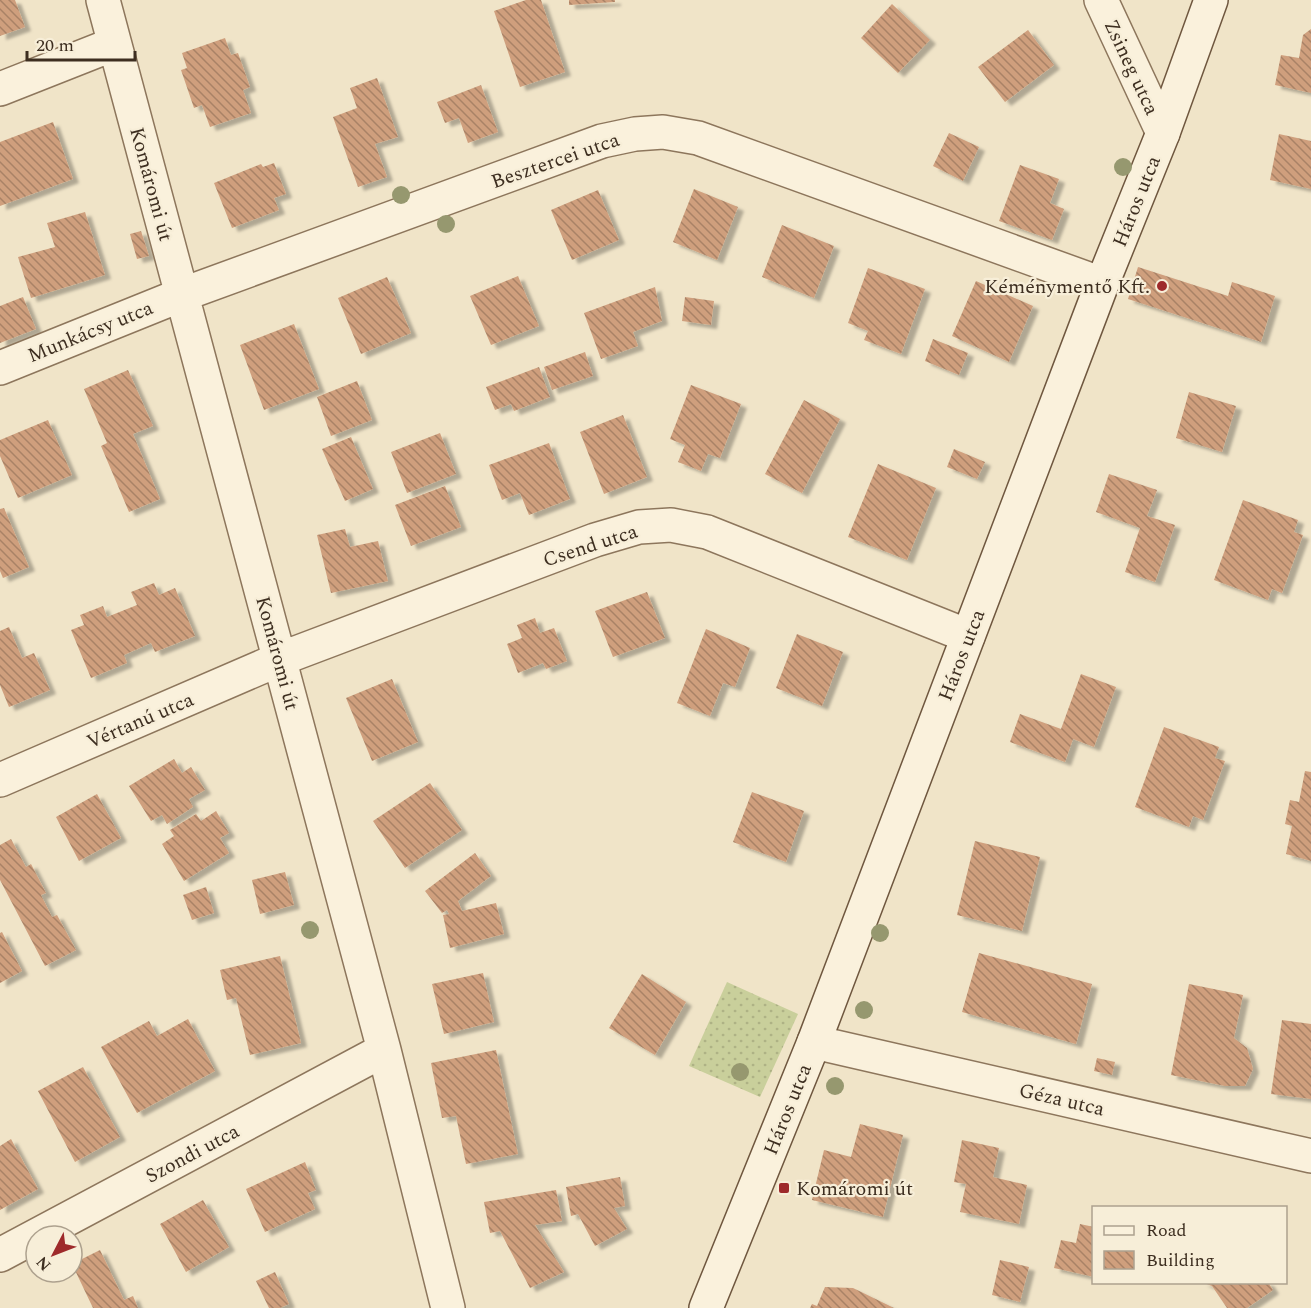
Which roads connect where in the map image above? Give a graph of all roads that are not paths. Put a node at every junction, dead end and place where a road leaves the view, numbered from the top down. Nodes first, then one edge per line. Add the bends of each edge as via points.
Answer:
1 (103, 0) edge
2 (1101, 0) edge
3 (1211, 0) edge
4 (114, 44) junction
5 (0, 88) edge
6 (1164, 133) junction
7 (1102, 284) junction
8 (181, 295) junction
9 (0, 368) edge
10 (968, 636) junction
11 (280, 659) junction
12 (0, 780) edge
13 (814, 1042) junction
14 (384, 1050) junction
15 (1311, 1156) edge
16 (0, 1255) edge
17 (448, 1308) edge
18 (706, 1308) edge

1 - 4 street, Komáromi út
2 - 6 street, Zsineg utca
3 - 6 street, Háros utca
4 - 5 street
4 - 8 street, Komáromi út
6 - 7 street, Háros utca
7 - 8 street, Besztercei utca via 698,138 663,132 602,141
7 - 10 street, Háros utca
8 - 9 street, Munkácsy utca
8 - 11 street, Komáromi út
10 - 11 street, Csend utca via 707,532 671,525 639,527 595,540
10 - 13 street, Háros utca
11 - 12 street, Vértanú utca
11 - 14 street, Komáromi út
13 - 15 street, Géza utca
13 - 18 street, Háros utca
14 - 16 street, Szondi utca
14 - 17 street, Komáromi út

